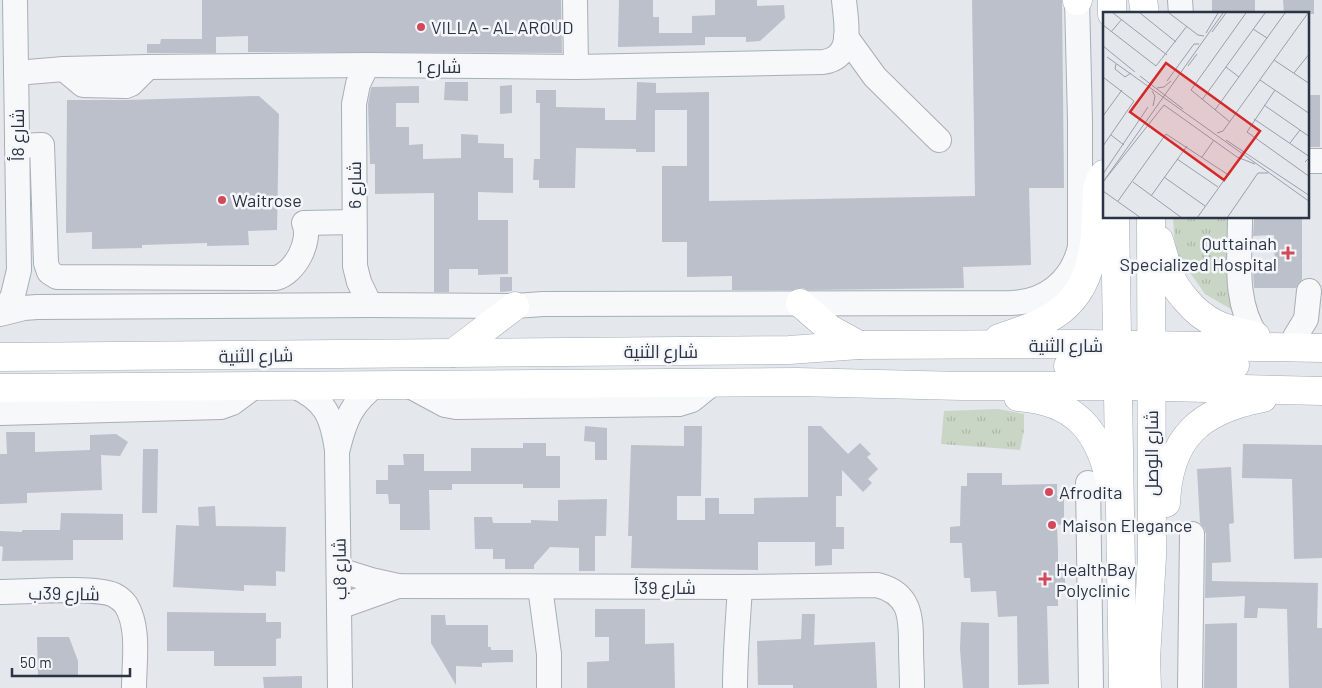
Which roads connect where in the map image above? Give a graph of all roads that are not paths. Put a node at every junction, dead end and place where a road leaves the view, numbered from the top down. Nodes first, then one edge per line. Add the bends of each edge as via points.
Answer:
1 (15, 0) edge
2 (575, 0) edge
3 (844, 0) edge
4 (1077, 0) edge
5 (842, 47) junction
6 (367, 65) junction
7 (339, 66) junction
8 (576, 67) junction
9 (16, 73) junction
10 (354, 104) junction
11 (939, 140) dead end
12 (17, 146) junction
13 (1103, 177) edge
14 (1115, 219) edge
15 (1126, 219) edge
16 (1152, 219) edge
17 (1152, 219) edge
18 (1240, 219) edge
19 (44, 226) junction
20 (354, 226) junction
21 (18, 228) junction
22 (355, 266) junction
23 (19, 270) junction
24 (1309, 292) dead end
25 (800, 303) junction
26 (336, 305) junction
27 (370, 305) junction
28 (515, 306) junction
29 (37, 307) junction
30 (3, 313) edge
31 (1257, 337) junction
32 (1295, 337) junction
33 (1322, 337) edge
34 (860, 345) junction
35 (979, 345) junction
36 (1322, 348) edge
37 (453, 353) junction
38 (208, 356) junction
39 (0, 357) edge
40 (1322, 364) edge
41 (1133, 365) junction
42 (797, 382) junction
43 (377, 384) junction
44 (255, 386) junction
45 (292, 386) junction
46 (962, 386) junction
47 (129, 387) junction
48 (0, 388) edge
49 (1311, 391) edge
50 (0, 413) edge
51 (337, 450) junction
52 (1088, 483) dead end
53 (1120, 528) junction
54 (1192, 534) dead end
55 (1152, 556) junction
56 (339, 570) junction
57 (398, 586) junction
58 (547, 587) junction
59 (733, 587) junction
60 (0, 592) edge
61 (339, 607) junction
62 (1146, 659) junction
63 (340, 679) edge
64 (134, 688) edge
65 (356, 688) edge
66 (549, 688) edge
67 (735, 688) edge
68 (912, 688) edge
69 (1091, 688) edge
70 (1123, 688) edge
71 (1147, 688) edge
72 (1190, 688) edge

1 - 9 street, شارع 8أ
2 - 8 street
3 - 5 street
4 - 25 street via 1081,238 1078,256 1064,280 1040,297 1021,302
5 - 8 street, شارع 1 via 829,61 816,62
5 - 11 street
6 - 7 street, شارع 1
6 - 8 street, شارع 1
6 - 10 street, شارع 6 via 358,84
7 - 9 street, شارع 1 via 148,67
7 - 10 street, شارع 6
9 - 12 street, شارع 8أ
10 - 20 street, شارع 6
12 - 19 street via 42,146
12 - 21 street, شارع 8أ
13 - 35 main road via 1098,190 1092,260 1077,293 1048,320
14 - 41 main road, شارع الوصل
15 - 41 main road
16 - 41 main road, شارع الوصل
17 - 31 main road via 1170,276 1195,311 1216,325
18 - 31 street via 1241,294 1245,313
19 - 20 street via 46,263 50,272 62,278 276,278 285,275 295,265 306,239 305,228
19 - 21 street
20 - 22 street, شارع 6
21 - 23 street, شارع 8أ
22 - 26 street, شارع 6 via 351,282
22 - 27 street, شارع 6 via 358,282
23 - 29 street, شارع 8أ
23 - 30 street, شارع 8أ via 14,294
24 - 32 street via 1306,319
25 - 28 street
25 - 34 main road via 830,328
26 - 27 street
26 - 29 street
27 - 28 street
28 - 37 main road
29 - 30 street
31 - 32 main road
32 - 33 main road
34 - 35 main road, شارع الثنية
34 - 37 main road, شارع الثنية via 789,350
35 - 41 main road, شارع الثنية
36 - 41 main road, شارع الثنية
37 - 38 main road, شارع الثنية
38 - 39 main road, شارع الثنية
38 - 47 main road via 179,368 128,369 122,376
40 - 41 main road
41 - 42 main road via 931,368
41 - 46 main road, شارع الثنية
41 - 49 main road, شارع الثنية
41 - 53 main road, شارع الوصل
41 - 55 main road, شارع الوصل
41 - 62 main road via 1134,566
42 - 43 main road, شارع الثنية
42 - 46 main road, شارع الثنية
43 - 45 main road, شارع الثنية
43 - 51 street, شارع 8ب via 353,407
44 - 45 main road, شارع الثنية
44 - 47 main road, شارع الثنية
44 - 50 street via 222,407
45 - 51 street, شارع 8ب via 313,397 329,415
46 - 53 main road via 988,399 1014,397 1050,402 1082,421 1100,448 1107,467
47 - 48 main road, شارع الثنية
49 - 55 main road via 1230,406 1207,418 1189,434 1172,462 1167,484 1164,538
51 - 56 street, شارع 8ب
52 - 69 street
53 - 70 main road, شارع الوصل
54 - 72 street
55 - 62 main road, شارع الوصل
56 - 57 street, شارع 39أ
56 - 61 street, شارع 8ب
57 - 58 street, شارع 39أ
57 - 61 street, شارع 39أ
58 - 59 street, شارع 39أ
58 - 66 street
59 - 67 street
59 - 68 street, شارع 39أ via 878,586 891,590 902,599 910,615
60 - 64 street, شارع 39ب via 84,591 116,596 125,604 134,632
61 - 63 street, شارع 8ب
62 - 71 main road, شارع الوصل
63 - 65 street via 349,670 354,674

